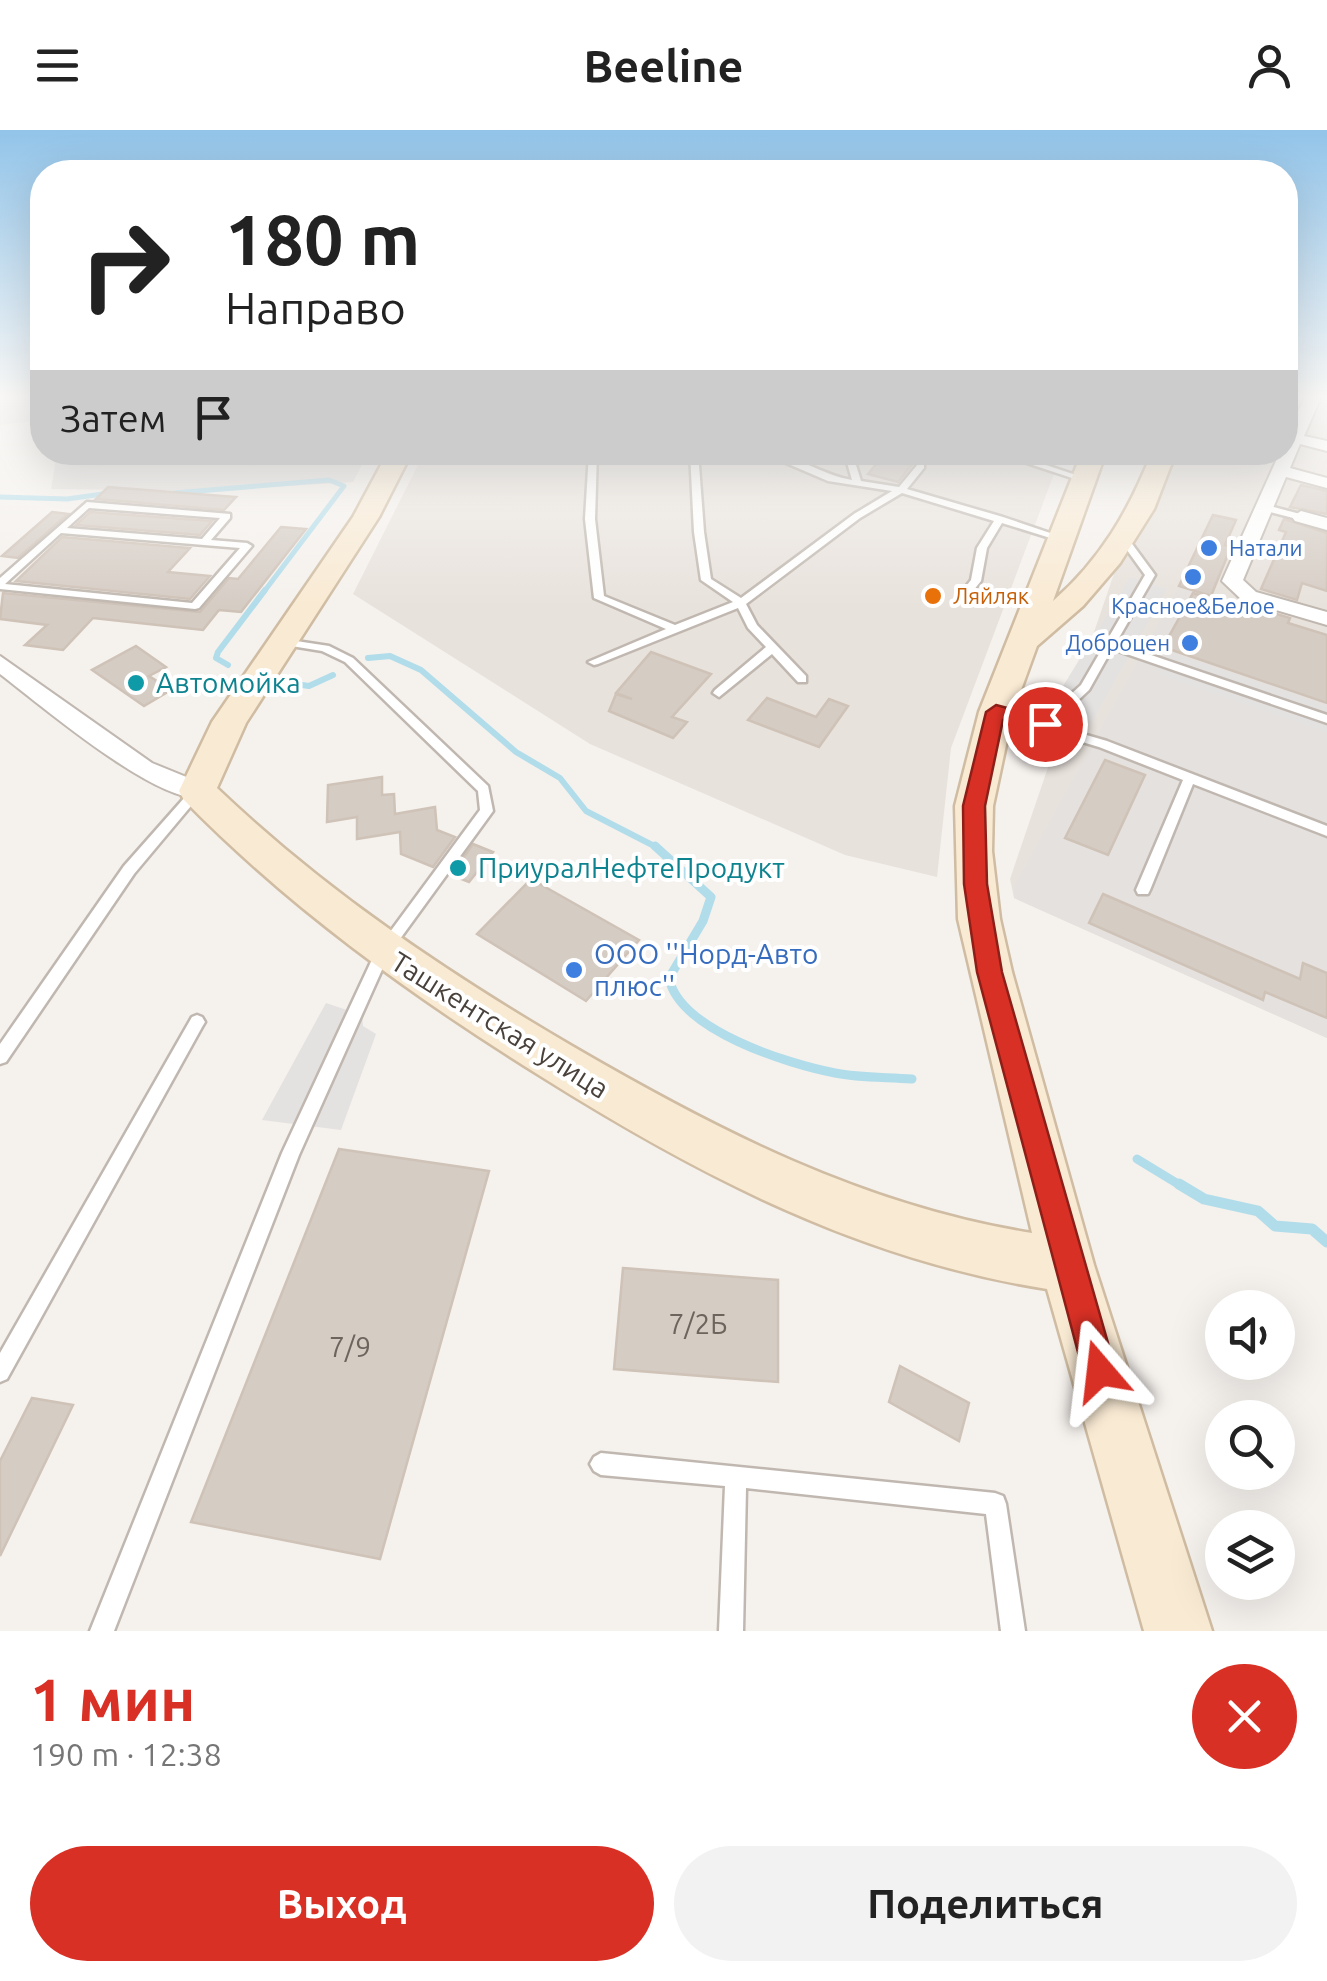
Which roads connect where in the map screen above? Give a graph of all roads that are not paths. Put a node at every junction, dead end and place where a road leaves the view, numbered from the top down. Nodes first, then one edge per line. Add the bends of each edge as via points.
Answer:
1 (392, 467) edge
2 (592, 467) edge
3 (695, 467) edge
4 (801, 467) edge
5 (853, 467) edge
6 (920, 467) edge
7 (1089, 467) edge
8 (1159, 467) edge
9 (1279, 467) edge
10 (1278, 470) junction
11 (1327, 483) edge
12 (858, 484) junction
13 (892, 491) junction
14 (1262, 507) junction
15 (1302, 517) joint
16 (1000, 520) junction
17 (1327, 524) edge
18 (59, 530) junction
19 (1062, 541) junction
20 (204, 543) junction
21 (1120, 546) junction
22 (0, 584) edge
23 (960, 600) dead end
24 (741, 603) junction
25 (1327, 619) edge
26 (675, 629) junction
27 (1026, 639) junction
28 (281, 642) junction
29 (1110, 644) junction
30 (772, 648) junction
31 (594, 662) dead end
32 (0, 663) edge
33 (802, 679) dead end
34 (719, 693) dead end
35 (996, 712) junction
36 (1327, 718) edge
37 (1045, 724) junction
38 (1190, 777) junction
39 (197, 791) junction
40 (1327, 831) edge
41 (1143, 890) dead end
42 (383, 951) junction
43 (197, 1022) dead end
44 (0, 1057) edge
45 (1068, 1264) junction
46 (0, 1372) edge
47 (600, 1464) dead end
48 (736, 1476) junction
49 (102, 1631) edge
50 (731, 1631) edge
51 (1013, 1631) edge
52 (1178, 1631) edge

1 - 28 main road
2 - 26 lane via 590,520 599,598
3 - 24 lane via 706,580
4 - 12 lane
5 - 12 lane
6 - 13 lane
7 - 19 main road
8 - 21 main road
9 - 10 street
10 - 11 street
10 - 14 street
12 - 13 lane
13 - 16 lane
13 - 24 lane
14 - 15 lane
14 - 25 street via 1232,581 1249,596
15 - 17 street
16 - 19 lane
16 - 23 lane via 982,548 976,582
18 - 20 lane
18 - 20 lane via 87,505 227,516
18 - 22 lane
19 - 21 main road via 1086,556
19 - 27 main road
20 - 22 lane via 248,546 195,606
21 - 27 main road via 1069,606
21 - 29 lane via 1150,575
24 - 26 lane
24 - 30 lane
26 - 31 lane
27 - 35 main road
28 - 39 main road via 229,722
28 - 42 lane via 325,648 349,660 484,789 487,812
29 - 36 lane
29 - 37 lane via 1084,688
30 - 33 lane
30 - 34 lane
32 - 39 street, Ташкентская улица via 143,769
35 - 37 lane
35 - 45 main road via 974,806 979,919
37 - 38 lane
38 - 40 lane
38 - 41 lane
39 - 42 main road, Ташкентская улица via 282,874
39 - 44 lane via 128,870
42 - 45 main road, Ташкентская улица via 651,1118 821,1201 924,1238
42 - 49 lane via 291,1153
43 - 46 lane
45 - 52 main road
47 - 48 lane
48 - 50 lane
48 - 51 lane via 995,1504

